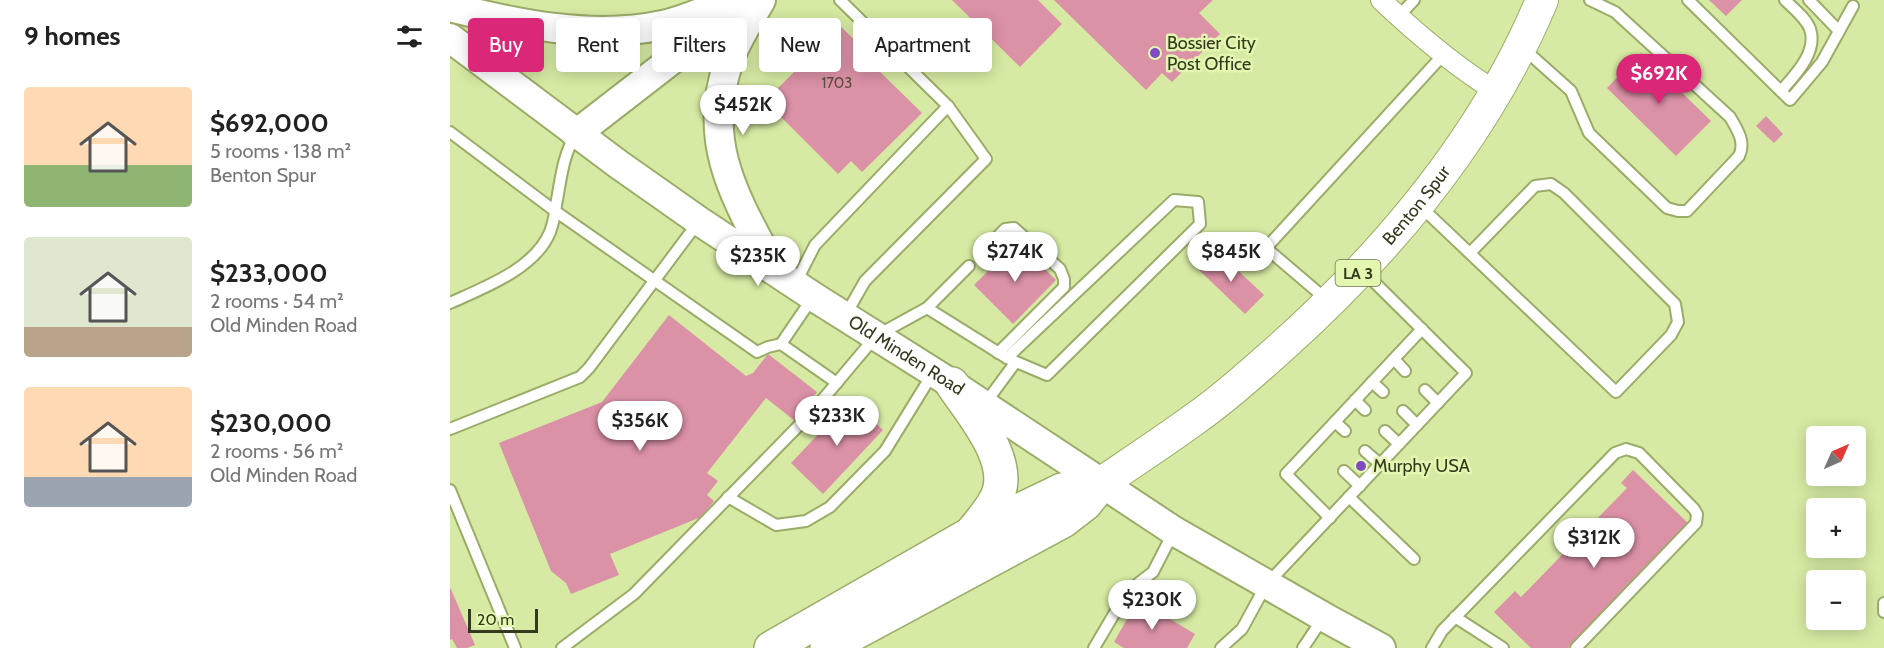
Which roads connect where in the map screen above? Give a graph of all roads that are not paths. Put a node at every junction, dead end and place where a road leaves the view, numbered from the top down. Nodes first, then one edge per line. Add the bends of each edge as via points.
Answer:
1 (732, 0) edge
2 (749, 0) edge
3 (761, 0) edge
4 (840, 0) edge
5 (1381, 0) edge
6 (1414, 0) edge
7 (1542, 0) edge
8 (1590, 0) edge
9 (1688, 0) edge
10 (1785, 0) edge
11 (1809, 0) edge
12 (1853, 2) edge
13 (450, 7) edge
14 (1398, 16) junction
15 (1838, 30) junction
16 (450, 38) edge
17 (1521, 47) junction
18 (1443, 55) junction
19 (1781, 91) junction
20 (1497, 92) junction
21 (948, 106) junction
22 (450, 132) edge
23 (576, 134) junction
24 (1418, 204) junction
25 (555, 211) junction
26 (699, 221) junction
27 (984, 250) dead end
28 (1470, 253) junction
29 (969, 266) dead end
30 (1362, 270) junction
31 (1064, 279) junction
32 (654, 280) junction
33 (794, 284) junction
34 (1084, 285) junction
35 (450, 303) edge
36 (1330, 303) junction
37 (927, 308) junction
38 (844, 316) junction
39 (1422, 329) junction
40 (876, 336) junction
41 (781, 345) junction
42 (1007, 358) junction
43 (1394, 359) junction
44 (1405, 371) dead end
45 (943, 378) junction
46 (1372, 382) junction
47 (837, 383) junction
48 (1425, 390) dead end
49 (1383, 392) dead end
50 (1355, 400) junction
51 (1438, 403) junction
52 (984, 405) junction
53 (1365, 410) dead end
54 (1403, 411) dead end
55 (1335, 422) junction
56 (1417, 425) junction
57 (450, 429) edge
58 (1345, 431) dead end
59 (1385, 431) dead end
60 (1316, 442) junction
61 (1399, 444) junction
62 (1324, 451) dead end
63 (1365, 451) dead end
64 (1380, 464) junction
65 (1344, 471) dead end
66 (1103, 482) junction
67 (1360, 486) junction
68 (450, 490) edge
69 (728, 497) junction
70 (1349, 497) junction
71 (1330, 518) junction
72 (1174, 531) junction
73 (972, 533) junction
74 (1414, 559) dead end
75 (1266, 585) junction
76 (1884, 603) edge
77 (1884, 612) edge
78 (1324, 617) junction
79 (1455, 617) junction
80 (515, 648) edge
81 (561, 648) edge
82 (771, 648) edge
83 (827, 648) edge
84 (1094, 648) edge
85 (1221, 648) edge
86 (1303, 648) edge
87 (1381, 648) edge
88 (1432, 648) edge
89 (1503, 648) edge
90 (1576, 648) edge

1 - 13 main road via 662,25 620,30 539,26
2 - 23 main road
3 - 33 main road via 729,60 720,92 718,125 722,157 732,188
4 - 21 lane
5 - 14 street
6 - 14 lane
7 - 17 main road, Benton Spur / LA 3
8 - 17 lane via 1616,12 1637,30 1730,117 1739,133 1743,149 1739,156 1687,211 1667,208 1589,133 1571,91
9 - 19 lane
10 - 19 lane via 1810,28 1812,41 1802,66
11 - 15 lane
12 - 15 lane
14 - 18 street
15 - 19 lane via 1822,62 1790,100
16 - 23 main road, Old Minden Road
17 - 20 main road, Benton Spur / LA 3
18 - 20 street
18 - 36 lane via 1266,248
20 - 24 main road, Benton Spur / LA 3
21 - 33 lane via 814,245
21 - 38 lane via 986,159 865,281
22 - 25 lane
23 - 25 lane via 564,159
23 - 26 main road, Old Minden Road
24 - 28 lane
24 - 30 main road, Benton Spur / LA 3
25 - 32 lane
25 - 35 lane via 550,233 524,264
26 - 32 lane
26 - 33 main road, Old Minden Road
27 - 31 lane via 1005,230 1014,228 1060,269
28 - 28 lane via 1535,186 1551,184 1675,304 1678,322 1671,335 1616,392
29 - 37 lane
30 - 36 main road, Benton Spur / LA 3
30 - 39 lane
31 - 34 lane
31 - 42 lane via 1064,287
32 - 41 lane via 757,352
32 - 57 lane via 580,376
33 - 38 main road, Old Minden Road
33 - 41 lane
34 - 42 lane
34 - 42 lane via 1174,200 1198,202 1200,224 1047,375
36 - 66 main road, Benton Spur / LA 3 via 1238,386
37 - 40 lane
37 - 42 lane
38 - 40 main road, Old Minden Road
39 - 43 lane
39 - 51 lane via 1466,373
40 - 45 main road, Old Minden Road
40 - 47 lane
41 - 47 lane
42 - 52 lane
43 - 44 lane
43 - 46 lane
45 - 52 main road, Old Minden Road
45 - 69 lane via 885,451 830,507 806,522 776,525
45 - 73 highway via 990,441 999,461 1001,485 996,500
46 - 49 lane
46 - 50 lane
47 - 69 lane
48 - 51 lane
50 - 53 lane
50 - 55 lane
51 - 56 lane
52 - 66 main road, Old Minden Road
54 - 56 lane
55 - 58 lane
55 - 60 lane
56 - 61 lane
59 - 61 lane
60 - 62 lane
60 - 71 lane via 1286,474
61 - 64 lane
63 - 64 lane
64 - 67 lane
65 - 67 lane
66 - 72 main road, Old Minden Road
66 - 73 highway via 1062,490
66 - 83 highway via 1085,504 1063,521
67 - 70 lane
68 - 80 lane
69 - 81 lane via 634,594
70 - 71 lane
70 - 74 lane
71 - 75 lane
72 - 75 main road, Old Minden Road
72 - 84 lane via 1153,572 1127,592
73 - 82 highway
75 - 78 main road, Old Minden Road
75 - 85 lane via 1242,629
76 - 77 lane
78 - 86 lane
78 - 87 main road, Old Minden Road
79 - 88 lane
79 - 89 lane
79 - 90 lane via 1615,453 1626,449 1638,453 1694,508 1696,523

